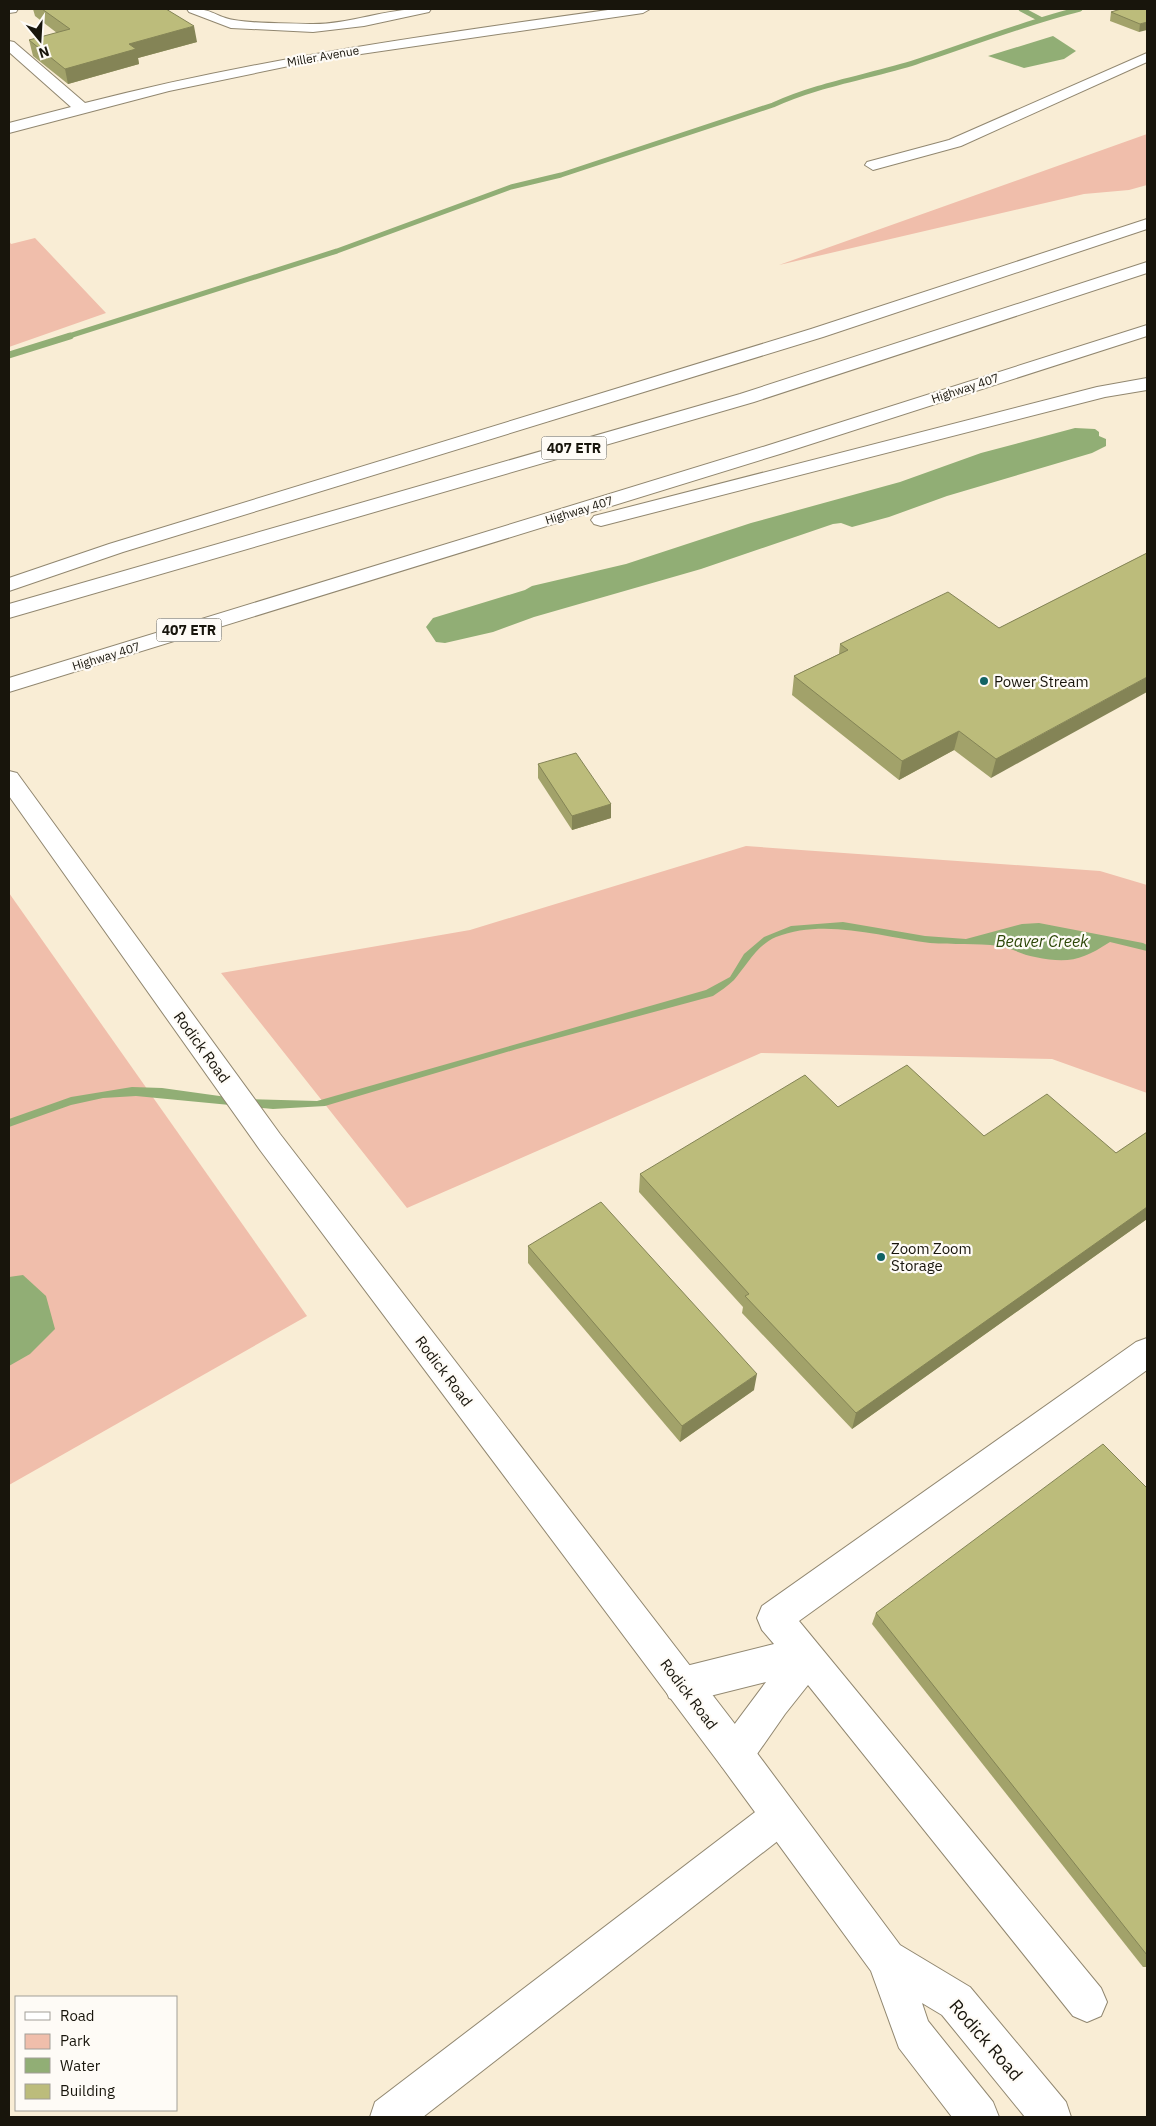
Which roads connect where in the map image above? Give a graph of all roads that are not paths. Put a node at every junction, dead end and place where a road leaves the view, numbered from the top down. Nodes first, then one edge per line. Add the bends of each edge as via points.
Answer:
1 (194, 9) edge
2 (424, 9) edge
3 (537, 9) edge
4 (643, 9) edge
5 (552, 22) junction
6 (9, 45) edge
7 (1147, 57) edge
8 (82, 108) junction
9 (9, 128) edge
10 (872, 165) dead end
11 (1147, 224) edge
12 (1147, 267) edge
13 (1147, 330) edge
14 (1147, 384) edge
15 (369, 575) junction
16 (9, 585) edge
17 (9, 611) edge
18 (9, 686) edge
19 (9, 779) edge
20 (1147, 1352) edge
21 (806, 1654) junction
22 (682, 1685) junction
23 (735, 1754) junction
24 (780, 1816) junction
25 (886, 1959) junction
26 (1087, 2002) dead end
27 (390, 2117) edge
28 (978, 2117) edge
29 (1051, 2117) edge

1 - 2 main road via 231,24 313,28 364,22
3 - 5 main road
4 - 5 main road, Miller Avenue
5 - 8 main road, Miller Avenue via 385,45 266,66
6 - 8 main road
7 - 10 main road via 956,143
8 - 9 main road, Miller Avenue
11 - 16 main road via 818,333 116,548
12 - 17 main road, 407 ETR via 747,398
13 - 15 main road, Highway 407 / 407 ETR
14 - 15 main road via 1104,391 671,504
15 - 18 main road, Highway 407 / 407 ETR
19 - 22 main road, Rodick Road via 270,1142
20 - 21 main road via 774,1618
21 - 22 main road
21 - 23 main road via 793,1678 772,1701
21 - 26 main road
22 - 23 main road, Rodick Road
23 - 24 main road, Rodick Road
24 - 25 main road, Rodick Road
24 - 27 main road
25 - 28 main road, Rodick Road via 913,2034
25 - 29 main road, Rodick Road via 956,2001

